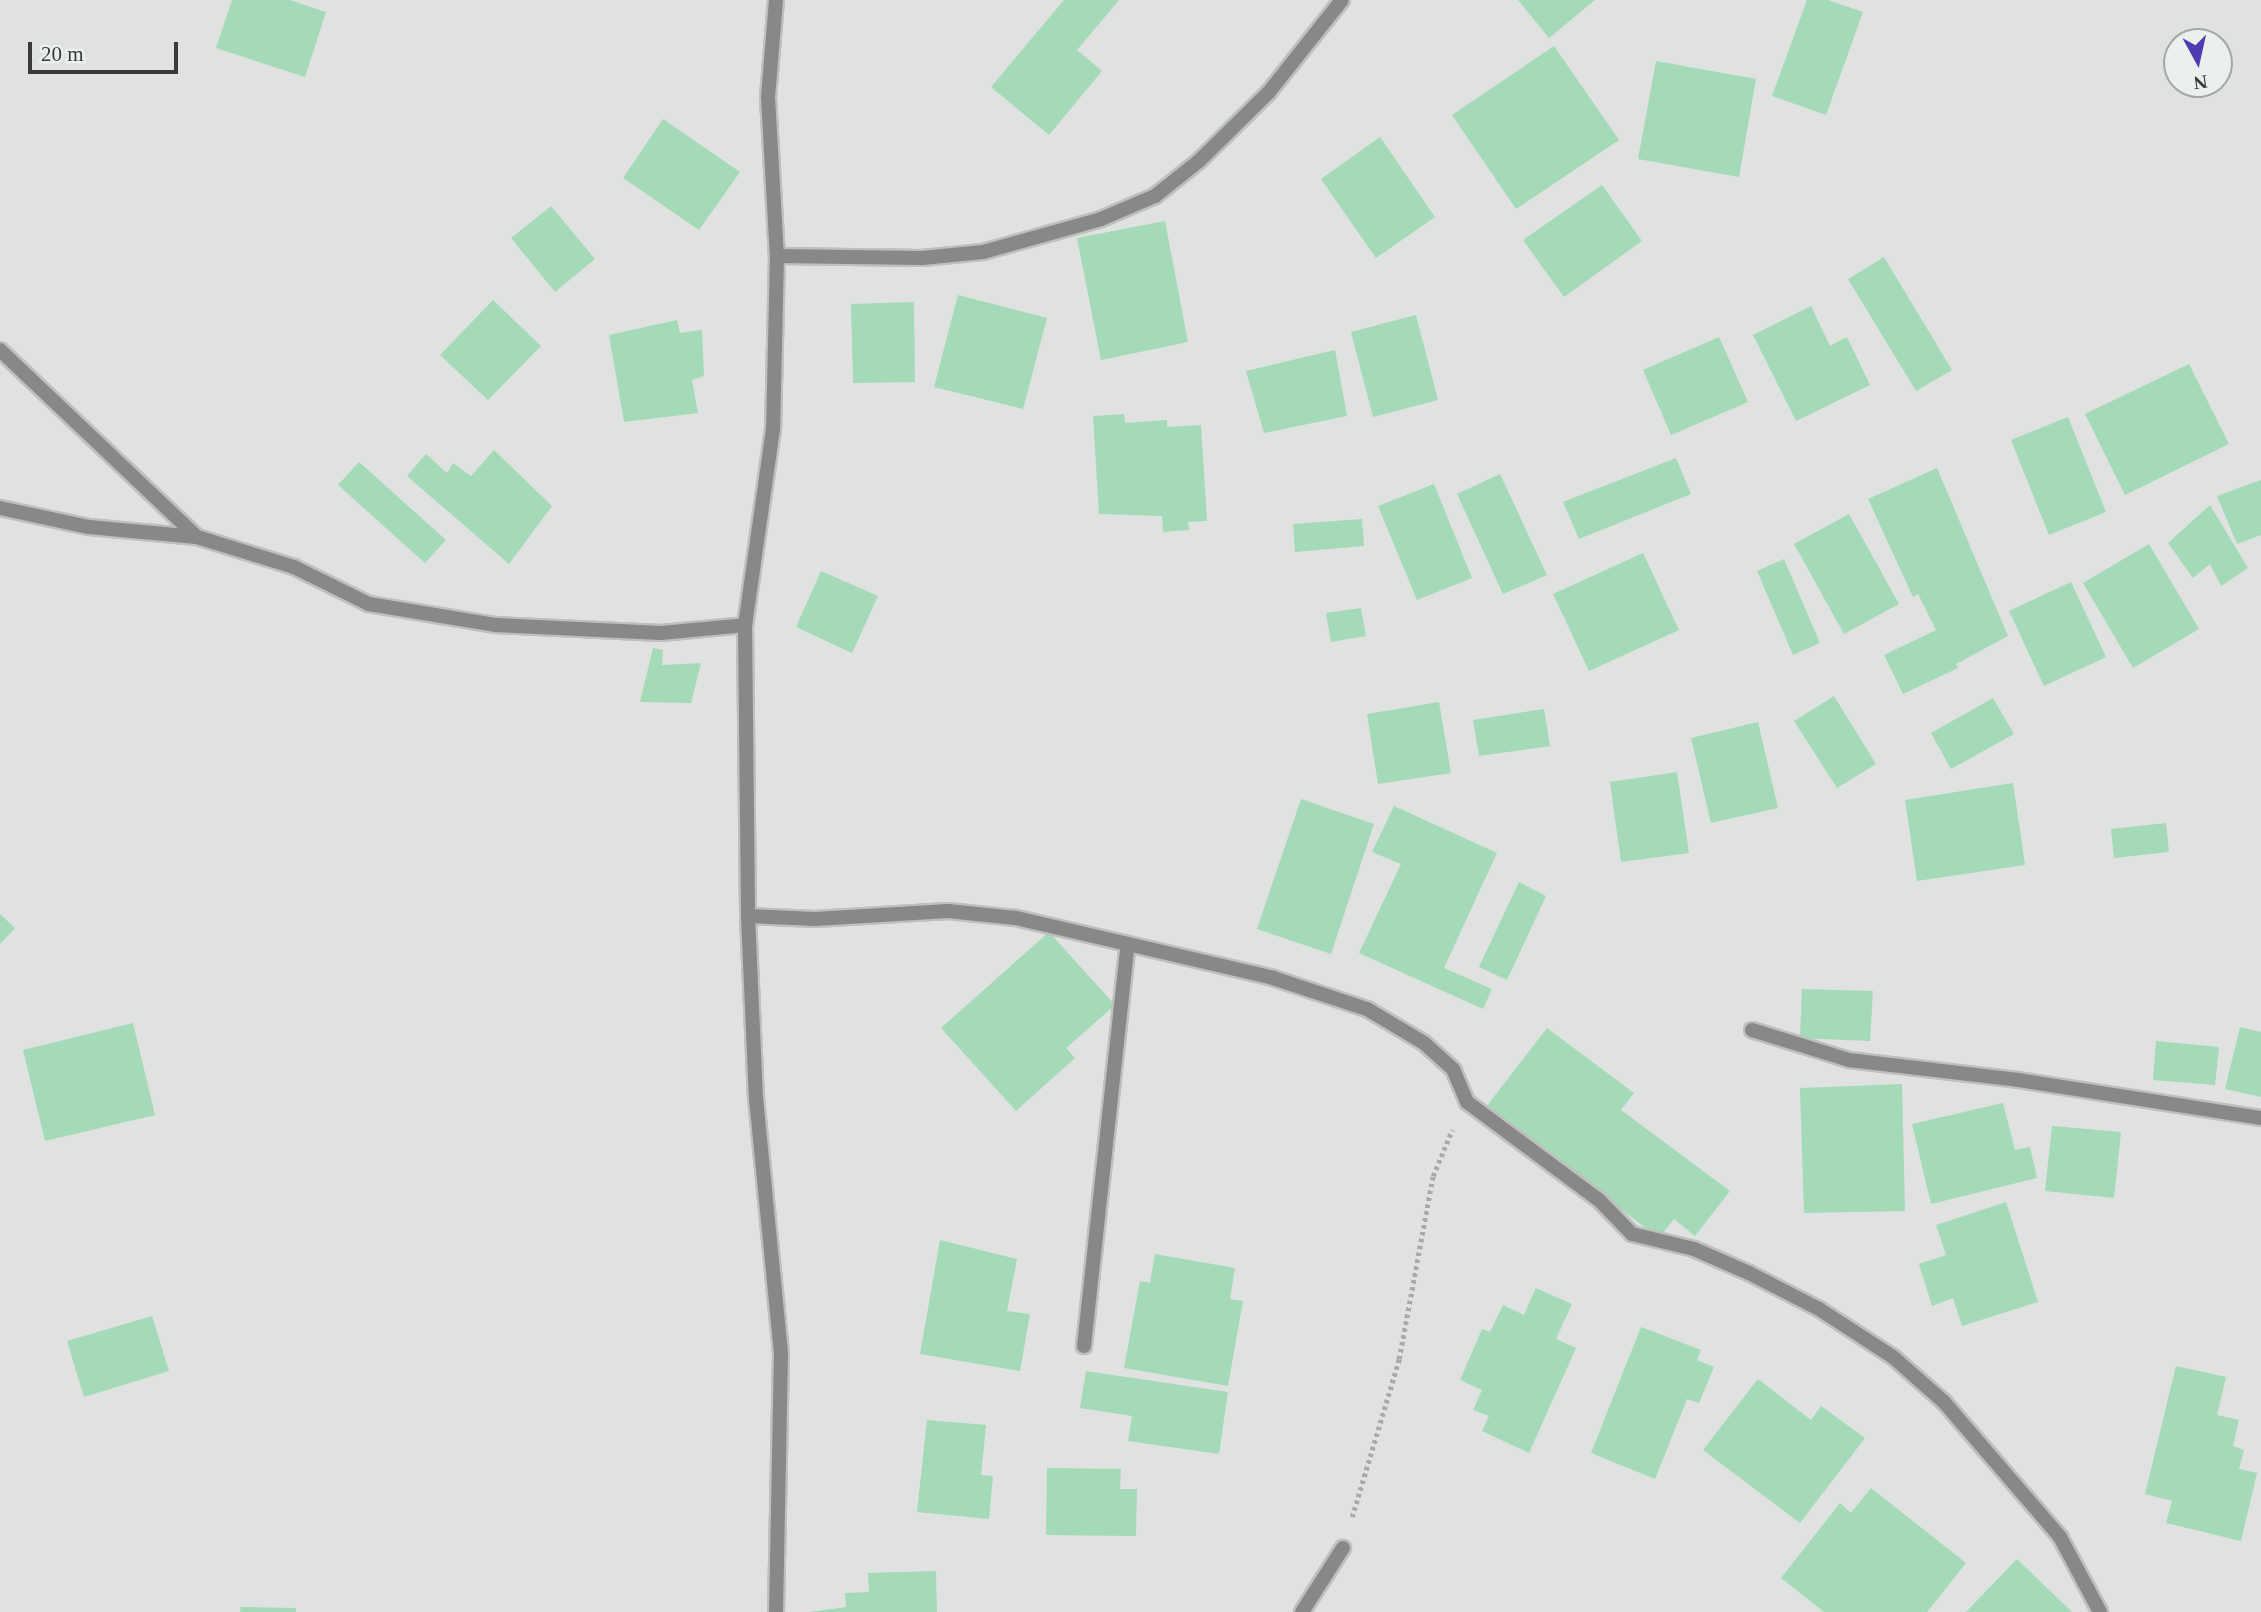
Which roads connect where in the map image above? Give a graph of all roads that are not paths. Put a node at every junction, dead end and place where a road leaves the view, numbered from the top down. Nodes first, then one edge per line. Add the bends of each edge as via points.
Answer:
1 (776, 0) edge
2 (1342, 0) edge
3 (777, 256) junction
4 (0, 350) edge
5 (0, 508) edge
6 (197, 537) junction
7 (746, 625) junction
8 (748, 916) junction
9 (1128, 944) junction
10 (1752, 1030) dead end
11 (2261, 1118) edge
12 (1084, 1346) dead end
13 (1343, 1548) road end
14 (776, 1612) edge
15 (1302, 1612) edge
16 (2100, 1612) edge

1 - 3 street via 768,97
2 - 3 street via 1269,92 1199,161 1155,196 1101,219 983,252 922,258
3 - 7 street via 773,429
4 - 6 street
5 - 6 street via 89,527
6 - 7 street via 294,567 369,604 496,625 661,633
7 - 8 street
8 - 9 street via 815,919 948,911 1069,927
8 - 14 street via 756,1098 781,1353
9 - 12 street
9 - 16 street via 1308,987 1367,1009 1424,1044 1453,1069 1467,1102 1599,1200 1632,1234 1694,1249 1749,1273 1819,1309 1893,1357 1944,1402 2060,1537
10 - 11 street via 1849,1060 1997,1077
13 - 15 street

